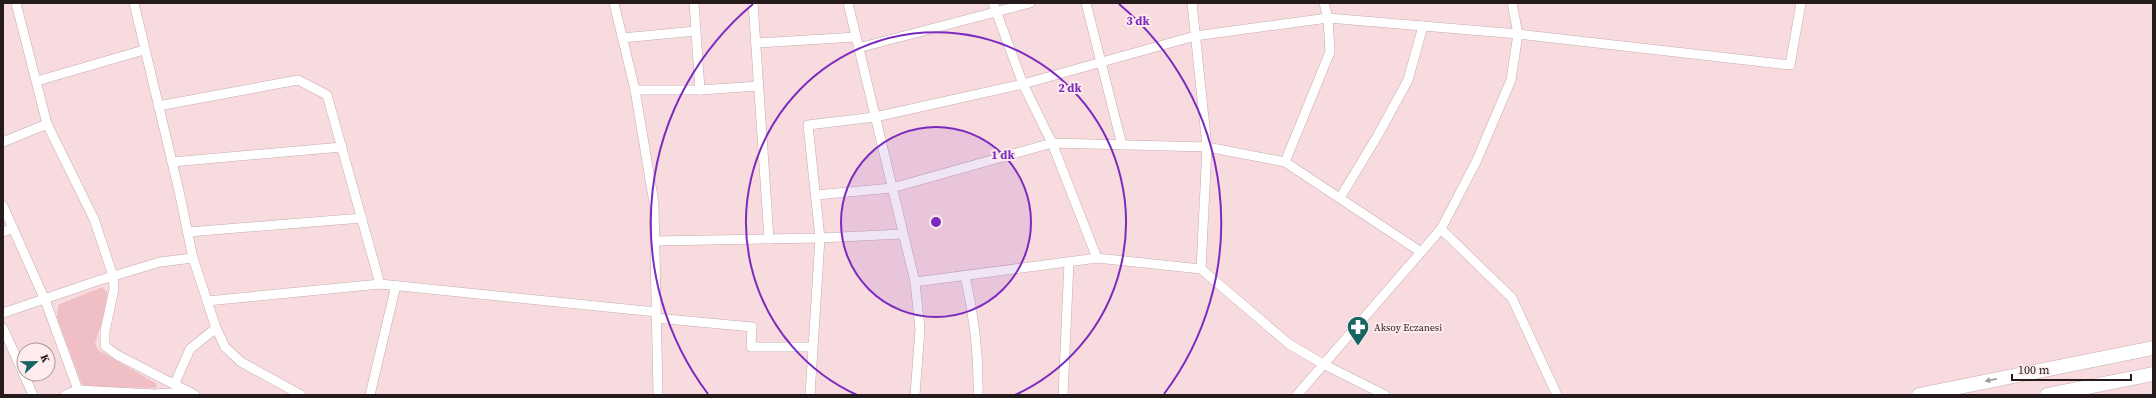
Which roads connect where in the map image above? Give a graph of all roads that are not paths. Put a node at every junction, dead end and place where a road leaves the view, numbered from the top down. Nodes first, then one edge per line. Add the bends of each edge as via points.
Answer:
1 (16, 3) edge
2 (134, 3) edge
3 (614, 3) edge
4 (694, 3) edge
5 (753, 3) edge
6 (848, 3) edge
7 (1030, 3) edge
8 (1086, 3) edge
9 (1192, 3) edge
10 (1324, 3) edge
11 (1512, 3) edge
12 (1801, 3) edge
13 (995, 8) edge
14 (1328, 18) junction
15 (1423, 26) junction
16 (696, 31) junction
17 (1518, 34) junction
18 (1195, 36) junction
19 (856, 37) junction
20 (622, 38) junction
21 (756, 43) junction
22 (858, 48) junction
23 (144, 50) junction
24 (1101, 63) junction
25 (37, 82) junction
26 (1023, 84) junction
27 (758, 86) junction
28 (635, 90) junction
29 (700, 90) junction
30 (158, 106) junction
31 (875, 117) junction
32 (47, 124) junction
33 (3, 142) edge
34 (1052, 143) junction
35 (1122, 145) junction
36 (342, 147) junction
37 (1207, 147) junction
38 (172, 162) junction
39 (1286, 162) junction
40 (892, 188) junction
41 (816, 195) junction
42 (1340, 198) junction
43 (3, 206) edge
44 (362, 218) junction
45 (13, 228) junction
46 (1441, 229) junction
47 (3, 232) edge
48 (188, 232) junction
49 (902, 234) junction
50 (820, 238) junction
51 (769, 239) junction
52 (655, 241) junction
53 (1421, 252) junction
54 (193, 258) junction
55 (1096, 258) junction
56 (1069, 262) junction
57 (1201, 269) junction
58 (113, 276) junction
59 (965, 276) junction
60 (915, 282) junction
61 (380, 284) junction
62 (396, 286) junction
63 (45, 300) junction
64 (207, 301) junction
65 (3, 313) edge
66 (656, 315) junction
67 (3, 328) edge
68 (216, 328) junction
69 (812, 347) junction
70 (2153, 348) edge
71 (1323, 364) junction
72 (2153, 374) edge
73 (175, 383) junction
74 (78, 390) junction
75 (193, 393) edge
76 (33, 395) edge
77 (65, 395) edge
78 (301, 395) edge
79 (370, 395) edge
80 (658, 395) edge
81 (810, 395) edge
82 (915, 395) edge
83 (978, 395) edge
84 (1063, 395) edge
85 (1297, 395) edge
86 (1385, 395) edge
87 (1558, 395) edge
88 (1920, 395) edge
89 (2047, 395) edge

1 - 25 street
2 - 23 street
3 - 20 street
4 - 16 street
5 - 21 street
6 - 19 street
7 - 13 street
8 - 24 street
9 - 18 street
10 - 14 street
11 - 17 street
12 - 17 street via 1790,65
13 - 22 street
13 - 26 street
14 - 15 street
14 - 18 street
14 - 39 street via 1330,52
15 - 17 street
15 - 42 street via 1408,80
16 - 20 street
16 - 29 street
17 - 46 street via 1511,80 1476,162
18 - 24 street
18 - 37 street
19 - 21 street
19 - 22 street
20 - 28 street
21 - 27 street
22 - 31 street
23 - 25 street
23 - 30 street
24 - 26 street
24 - 35 street
25 - 32 street
26 - 31 street
26 - 34 street
27 - 29 street
27 - 51 street
28 - 29 street
28 - 52 street via 654,203
30 - 36 street via 298,80 327,94
30 - 38 street
31 - 40 street
31 - 41 street via 808,125
32 - 33 street
32 - 58 street via 94,219
34 - 35 street
34 - 40 street
34 - 55 street
35 - 37 street
36 - 38 street
36 - 44 street
37 - 39 street
37 - 57 street
38 - 48 street
39 - 42 street
40 - 41 street
40 - 49 street
41 - 50 street
42 - 53 street
43 - 45 street
44 - 48 street
44 - 61 street
45 - 47 street
45 - 63 street
46 - 53 street
46 - 87 street via 1512,298
48 - 54 street
49 - 50 street
49 - 60 street
50 - 51 street
50 - 69 street
51 - 52 street
52 - 66 street
53 - 71 street
54 - 58 street via 160,262
54 - 64 street
55 - 56 street
55 - 57 street
56 - 59 street
56 - 84 street
57 - 71 street via 1289,344
58 - 63 street
58 - 73 street via 114,289 105,331 105,346 117,355
59 - 60 street
59 - 83 street via 975,324
60 - 82 street via 920,328
61 - 62 street
61 - 64 street
62 - 66 street
62 - 79 street
63 - 65 street
63 - 74 street
64 - 68 street
66 - 69 street via 752,327 751,347
66 - 80 street
67 - 76 street
68 - 73 street via 190,349
68 - 78 street via 226,347 241,362
69 - 81 street
70 -> 88 highway
71 - 85 street
71 - 86 street
72 - 89 highway
73 - 75 street
74 - 75 street via 154,394
74 - 77 street

